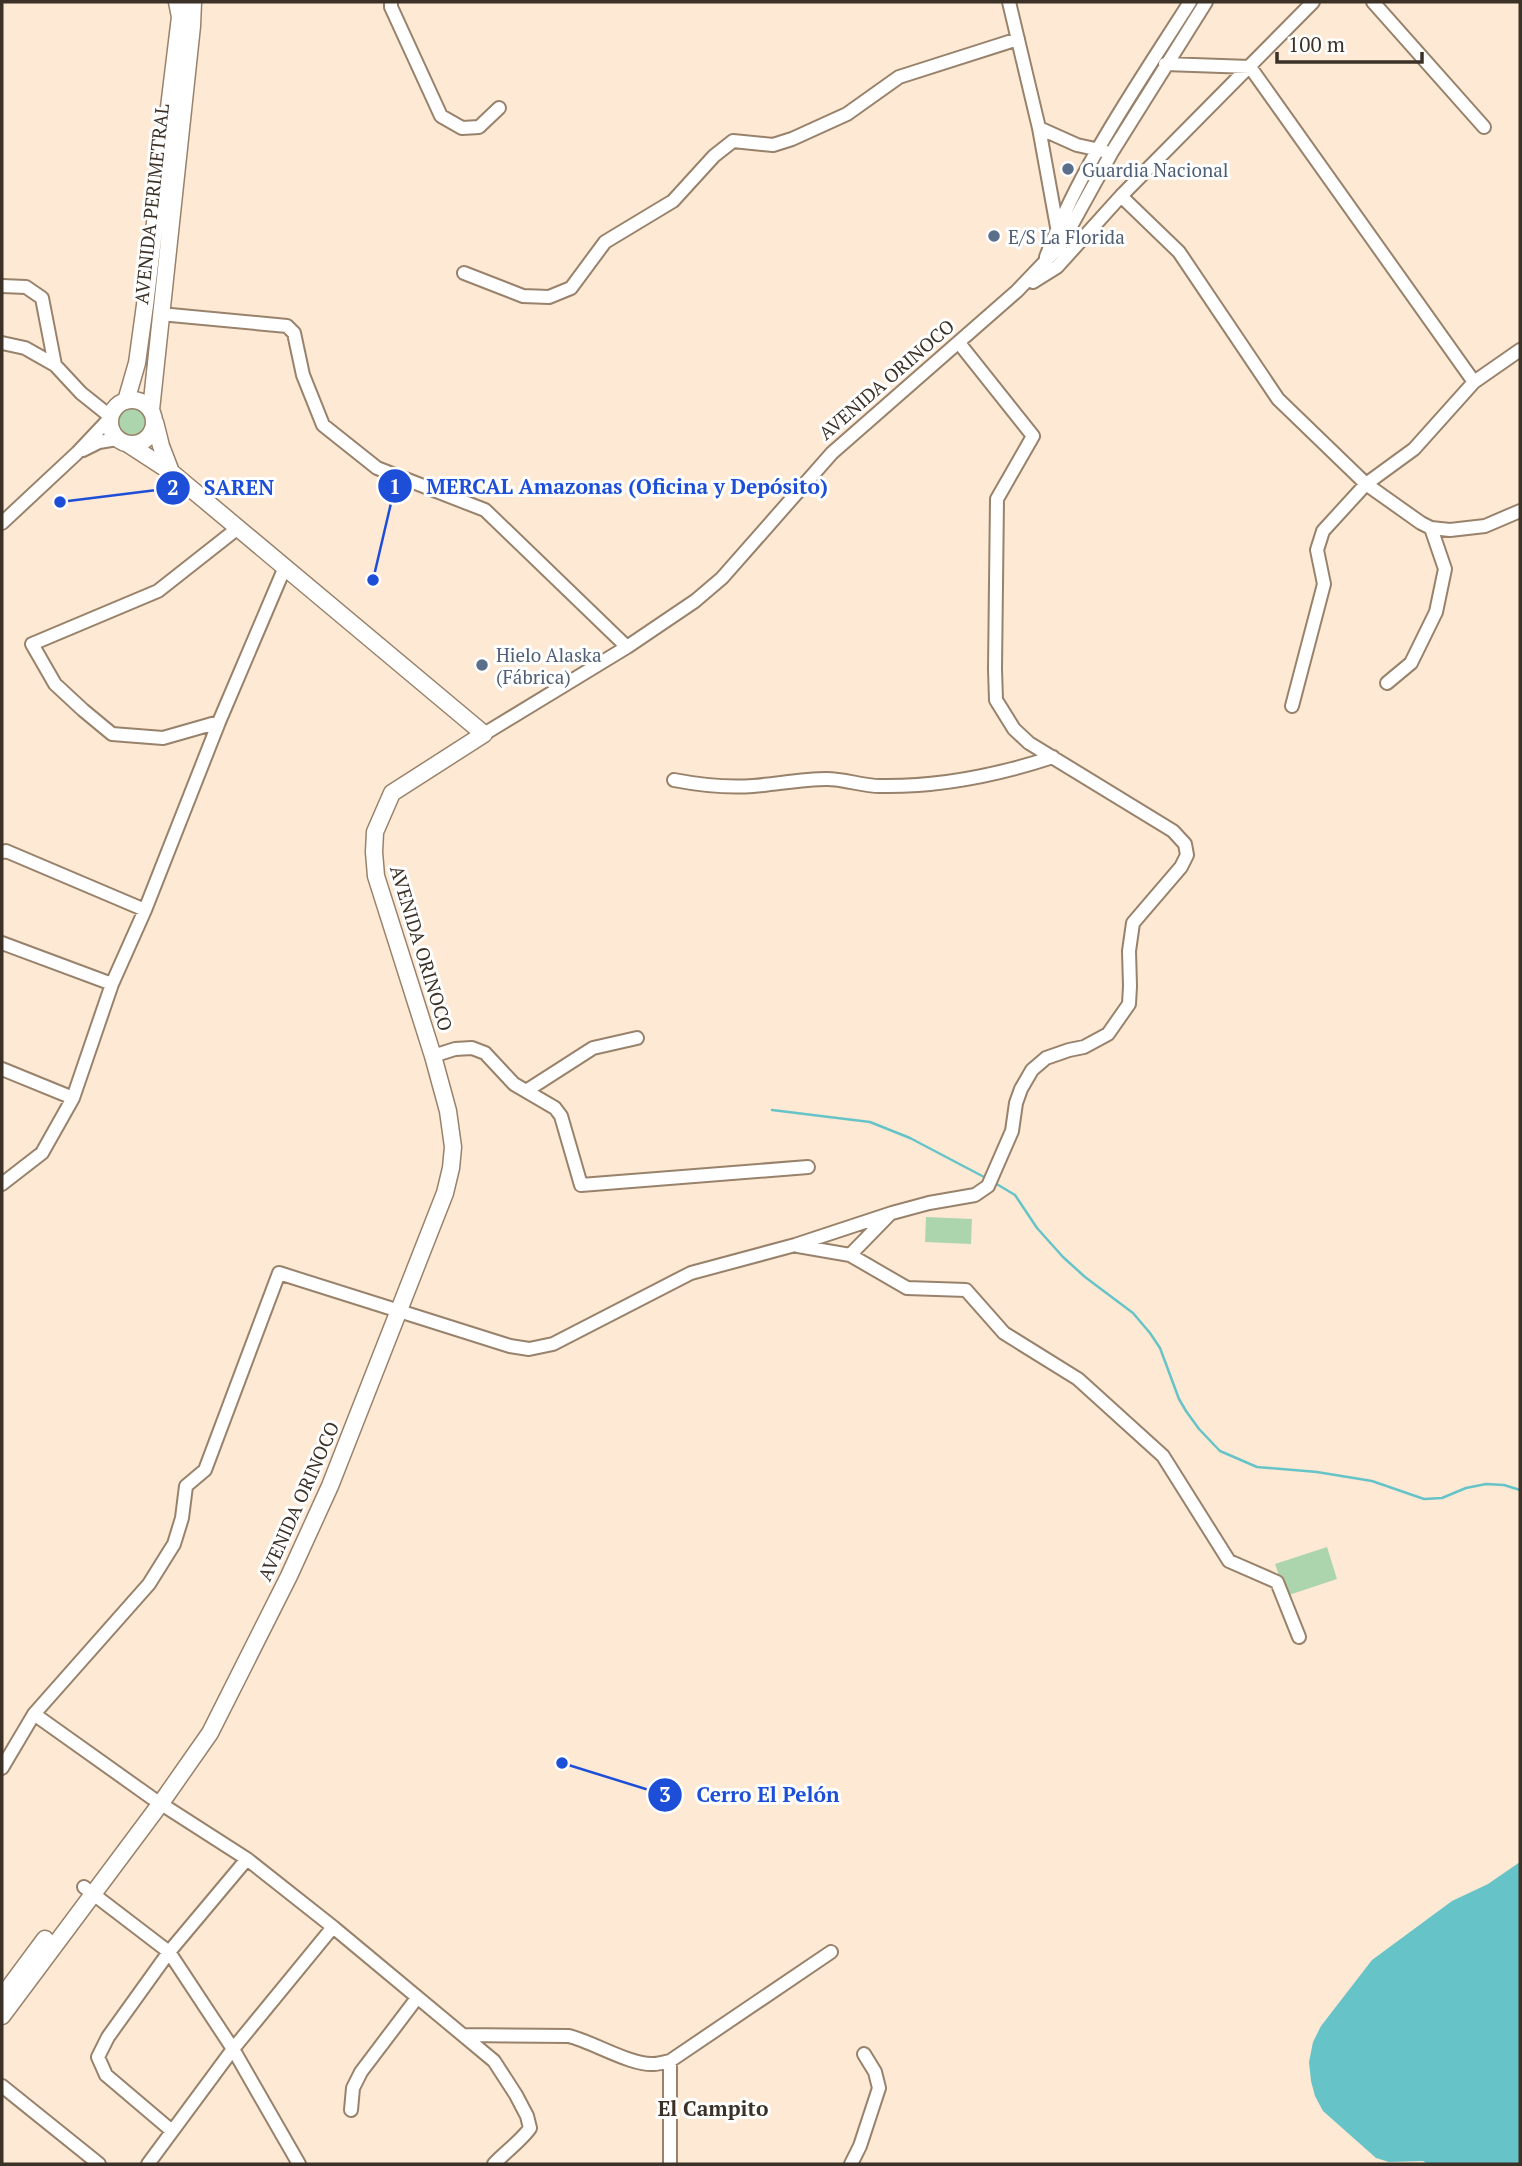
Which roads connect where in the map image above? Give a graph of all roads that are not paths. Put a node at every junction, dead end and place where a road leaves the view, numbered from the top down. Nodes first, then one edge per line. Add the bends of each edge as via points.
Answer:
1 (177, 2) edge
2 (193, 2) edge
3 (391, 2) edge
4 (1009, 2) edge
5 (1190, 2) edge
6 (1206, 2) edge
7 (1312, 2) edge
8 (1373, 2) edge
9 (1018, 39) junction
10 (1165, 65) junction
11 (1250, 67) junction
12 (499, 108) dead end
13 (1483, 127) dead end
14 (1039, 128) junction
15 (1097, 150) junction
16 (1112, 152) junction
17 (1122, 196) junction
18 (1057, 227) junction
19 (1060, 246) junction
20 (1042, 265) junction
21 (464, 273) dead end
22 (2, 286) edge
23 (1017, 291) junction
24 (160, 314) junction
25 (2, 342) edge
26 (959, 344) junction
27 (1520, 350) edge
28 (55, 365) junction
29 (1474, 382) junction
30 (126, 401) junction
31 (152, 414) junction
32 (111, 417) junction
33 (123, 441) junction
34 (77, 453) junction
35 (172, 472) junction
36 (1366, 484) junction
37 (1520, 511) edge
38 (2, 523) edge
39 (238, 528) junction
40 (1431, 528) junction
41 (285, 567) junction
42 (627, 647) junction
43 (1387, 683) dead end
44 (1292, 706) dead end
45 (219, 722) junction
46 (484, 734) junction
47 (1053, 757) junction
48 (674, 780) dead end
49 (3, 850) edge
50 (145, 910) junction
51 (2, 943) edge
52 (112, 984) junction
53 (638, 1038) dead end
54 (433, 1056) junction
55 (2, 1069) edge
56 (526, 1091) junction
57 (73, 1098) junction
58 (808, 1167) dead end
59 (2, 1184) edge
60 (892, 1213) junction
61 (795, 1245) junction
62 (850, 1255) junction
63 (399, 1311) junction
64 (1299, 1637) dead end
65 (34, 1714) junction
66 (2, 1768) edge
67 (156, 1800) junction
68 (247, 1859) junction
69 (88, 1890) junction
70 (333, 1927) junction
71 (169, 1952) junction
72 (831, 1952) dead end
73 (2, 1997) edge
74 (418, 1998) junction
75 (2, 2016) edge
76 (463, 2035) junction
77 (233, 2049) junction
78 (863, 2054) dead end
79 (670, 2060) junction
80 (2, 2086) edge
81 (351, 2110) dead end
82 (172, 2131) junction
83 (99, 2164) edge
84 (148, 2164) edge
85 (299, 2164) edge
86 (494, 2164) edge
87 (670, 2164) edge
88 (851, 2164) edge

1 - 30 main road, AVENIDA PERIMETRAL via 180,16 147,291 137,363
2 - 24 main road, AVENIDA PERIMETRAL
3 - 12 street via 441,116 462,128 479,127
4 - 9 street
5 - 15 street, AVENIDA ORINOCO
6 - 10 street, AVENIDA ORINOCO
7 - 11 street
8 - 13 street
9 - 14 street
9 - 21 street via 899,78 847,114 792,139 773,145 733,141 673,201 605,242 571,288 550,297 523,296
10 - 11 street
10 - 16 street, AVENIDA ORINOCO
11 - 17 street
11 - 29 street
14 - 15 street
14 - 18 street
15 - 16 street
15 - 18 street, AVENIDA ORINOCO
16 - 19 street, AVENIDA ORINOCO
17 - 23 street via 1057,267
17 - 36 street via 1179,252 1278,399
18 - 19 street
18 - 20 street, AVENIDA ORINOCO
19 - 20 street, AVENIDA ORINOCO
20 - 23 street, AVENIDA ORINOCO
22 - 28 street via 26,287 42,298
23 - 26 street, AVENIDA ORINOCO
24 - 31 main road, AVENIDA PERIMETRAL
24 - 42 street via 287,326 294,333 303,375 323,425 377,468 485,510
25 - 28 street via 25,348
26 - 42 street, AVENIDA ORINOCO via 832,453 722,578
26 - 47 street via 1032,436 998,499 996,700 1014,729
27 - 29 street
28 - 32 street via 80,393
29 - 36 street via 1414,449
30 - 31 main road via 144,404
30 - 32 main road
31 - 33 main road via 148,438 136,444
31 - 35 main road
32 - 33 main road via 111,429
32 - 34 street
33 - 34 street via 99,443
33 - 35 main road
34 - 38 street
35 - 39 main road
36 - 40 street
36 - 44 street via 1323,531 1317,550 1324,584
37 - 40 street via 1485,526
39 - 41 main road
39 - 45 street via 158,591 32,644 55,684 112,734 163,738
40 - 43 street via 1445,569 1436,612 1410,663
41 - 45 street
41 - 46 main road
42 - 46 street, AVENIDA ORINOCO
45 - 50 street
46 - 54 main road, AVENIDA ORINOCO via 392,793 375,832 376,876
47 - 48 street via 1019,768 921,785 876,786 830,779 704,786
47 - 60 street via 1173,831 1185,844 1187,855 1133,923 1129,1004 1108,1034 1084,1047 1045,1058 1032,1070 1021,1088 1012,1131 988,1186 975,1195
49 - 50 street
50 - 52 street
51 - 52 street
52 - 57 street
53 - 56 street via 593,1048
54 - 56 street via 472,1048 485,1053
54 - 63 main road, AVENIDA ORINOCO via 452,1135 451,1168
55 - 57 street
56 - 58 street via 561,1116 581,1185
57 - 59 street via 42,1153
60 - 61 street
60 - 62 street
61 - 62 street
61 - 63 street via 691,1273 553,1344 529,1349
62 - 64 street via 908,1288 966,1290 1004,1333 1078,1379 1163,1455 1229,1561 1277,1582
63 - 65 street via 279,1273 205,1470 186,1486 174,1544 149,1584
63 - 67 main road, AVENIDA ORINOCO via 289,1576 210,1733
65 - 66 street
65 - 67 street
67 - 68 street
67 - 69 main road, AVENIDA ORINOCO
68 - 70 street
68 - 71 street
69 - 71 street
69 - 73 main road, AVENIDA ORINOCO
69 - 75 main road, AVENIDA ORINOCO
70 - 74 street
70 - 77 street
71 - 77 street
71 - 82 street via 98,2057 106,2075
72 - 79 street
74 - 76 street
74 - 81 street via 361,2072 353,2088
76 - 79 street via 569,2036 652,2064
76 - 86 street via 494,2061 530,2128
77 - 82 street
77 - 85 street
78 - 88 street via 879,2088
79 - 87 street
80 - 83 street
82 - 84 street

